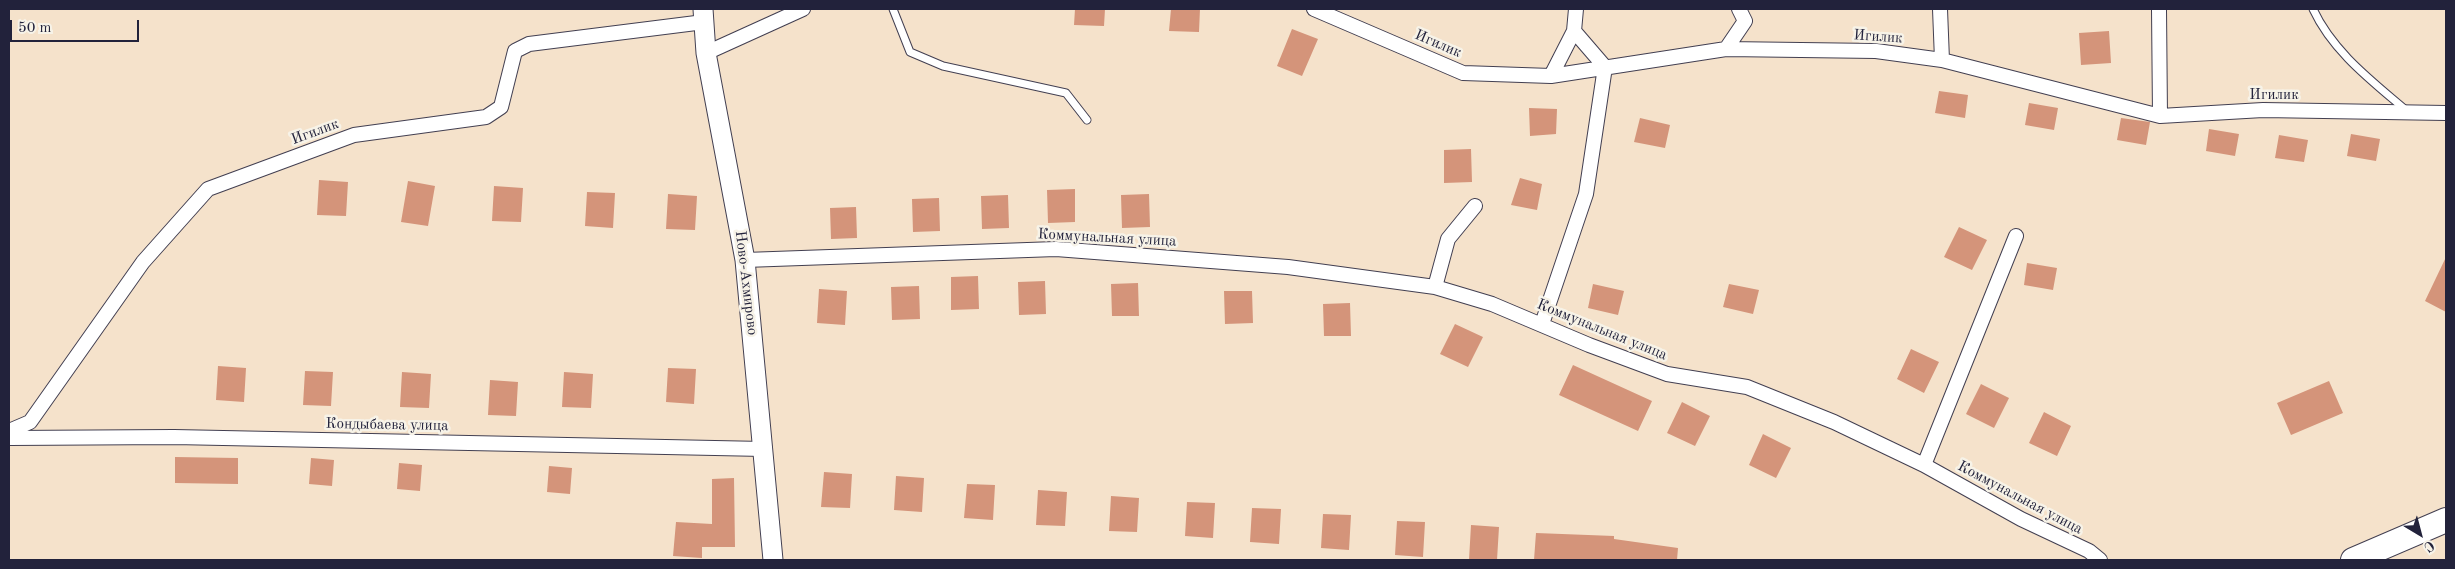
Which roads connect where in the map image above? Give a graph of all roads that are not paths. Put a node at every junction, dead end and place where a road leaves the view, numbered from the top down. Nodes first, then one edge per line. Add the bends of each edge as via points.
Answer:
1 (803, 9) edge
2 (893, 9) edge
3 (1314, 9) edge
4 (1576, 9) edge
5 (1739, 9) edge
6 (1940, 9) edge
7 (2158, 9) edge
8 (2313, 9) edge
9 (704, 15) edge
10 (1574, 31) junction
11 (1726, 49) junction
12 (706, 53) junction
13 (1942, 60) junction
14 (1605, 67) junction
15 (1551, 76) junction
16 (2409, 112) junction
17 (2446, 113) edge
18 (2160, 116) junction
19 (1087, 120) dead end
20 (1475, 206) dead end
21 (2016, 236) dead end
22 (745, 260) junction
23 (1435, 288) junction
24 (1542, 324) junction
25 (9, 431) edge
26 (9, 438) edge
27 (764, 449) junction
28 (1924, 466) junction
29 (2446, 520) edge
30 (773, 560) edge
31 (2100, 560) edge
32 (2352, 560) edge

1 - 12 street
2 - 19 lane via 910,52 943,66 1066,93
3 - 15 street, Игилик via 1463,73
4 - 10 street
5 - 11 street via 1744,21
6 - 13 street
7 - 18 street
8 - 16 lane via 2320,24 2354,66
9 - 12 street, Ново-Ахмирово
9 - 25 street, Игилик via 529,44 515,51 501,107 486,117 354,135 208,189 143,262 30,422
10 - 14 street
10 - 15 street
11 - 13 street, Игилик via 1876,51
11 - 14 street, Игилик
12 - 22 street, Ново-Ахмирово
13 - 18 street, Игилик
14 - 15 street, Игилик
14 - 24 street via 1586,194
16 - 17 street, Игилик
16 - 18 street, Игилик via 2263,110
20 - 23 street via 1448,239
21 - 28 street
22 - 23 street, Коммунальная улица via 1056,249 1288,267
22 - 27 street, Ново-Ахмирово
23 - 24 street, Коммунальная улица via 1492,304
24 - 28 street, Коммунальная улица via 1666,374 1747,387 1834,422
26 - 27 street, Кондыбаева улица via 183,438
27 - 30 street, Ново-Ахмирово
28 - 31 street, Коммунальная улица
29 - 32 highway

